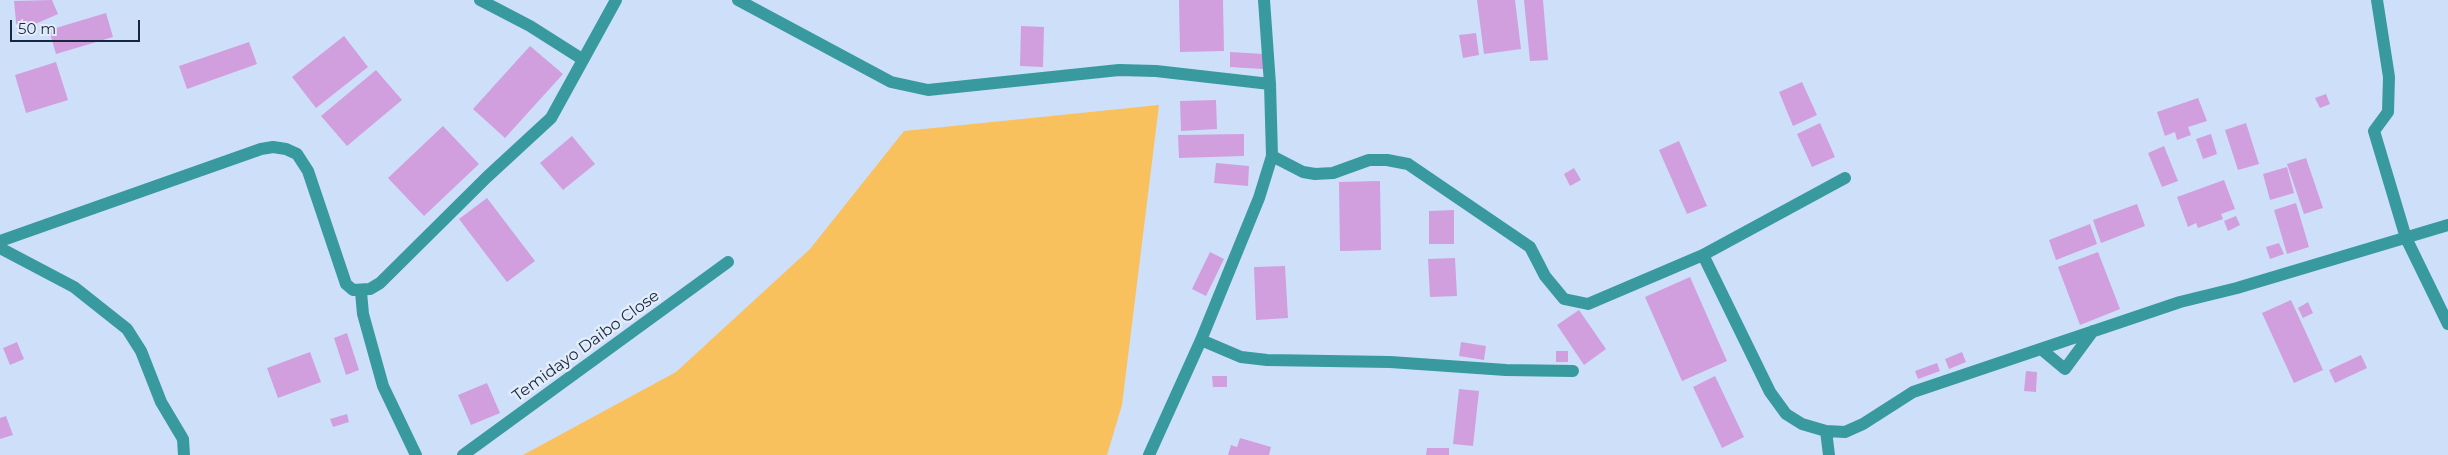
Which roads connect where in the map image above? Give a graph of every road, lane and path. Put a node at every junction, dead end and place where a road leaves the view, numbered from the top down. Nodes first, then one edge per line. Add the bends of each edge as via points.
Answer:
1 (480, 0) edge
2 (616, 0) edge
3 (738, 0) edge
4 (1264, 0) edge
5 (2377, 0) edge
6 (582, 59) junction
7 (1270, 84) junction
8 (1272, 156) junction
9 (1845, 178) dead end
10 (2448, 225) edge
11 (2406, 238) junction
12 (0, 241) edge
13 (0, 248) edge
14 (1703, 256) junction
15 (728, 262) dead end
16 (361, 292) junction
17 (2448, 324) edge
18 (2094, 331) junction
19 (1201, 340) junction
20 (2041, 349) junction
21 (1573, 371) dead end
22 (1826, 431) junction
23 (184, 455) edge
24 (416, 455) edge
25 (463, 455) edge
26 (1149, 455) edge
27 (1829, 455) edge

1 - 6 street via 530,26
2 - 6 street
3 - 7 street via 891,82 928,90 1119,70
4 - 7 street
5 - 11 street via 2385,40 2389,94 2388,112 2374,131
6 - 16 street via 551,118 541,129 487,177 380,283
7 - 8 street
8 - 14 street via 1303,172 1315,174 1332,173 1369,160 1408,164 1530,247 1545,276 1564,299 1588,304
8 - 19 street via 1259,198
9 - 14 street
10 - 11 street
11 - 17 street
11 - 18 street via 2180,302
12 - 16 street via 273,147 297,154 308,171 346,284
13 - 23 street via 74,287 127,329 141,351 161,402 183,439
14 - 22 street via 1770,392 1786,414 1802,424
15 - 25 street, Temidayo Daibo Close
16 - 24 street via 362,314 383,386
18 - 20 street
18 - 20 street via 2065,369
19 - 21 street via 1241,357 1267,360
19 - 26 street
20 - 22 street via 1913,392 1845,432
22 - 27 street

